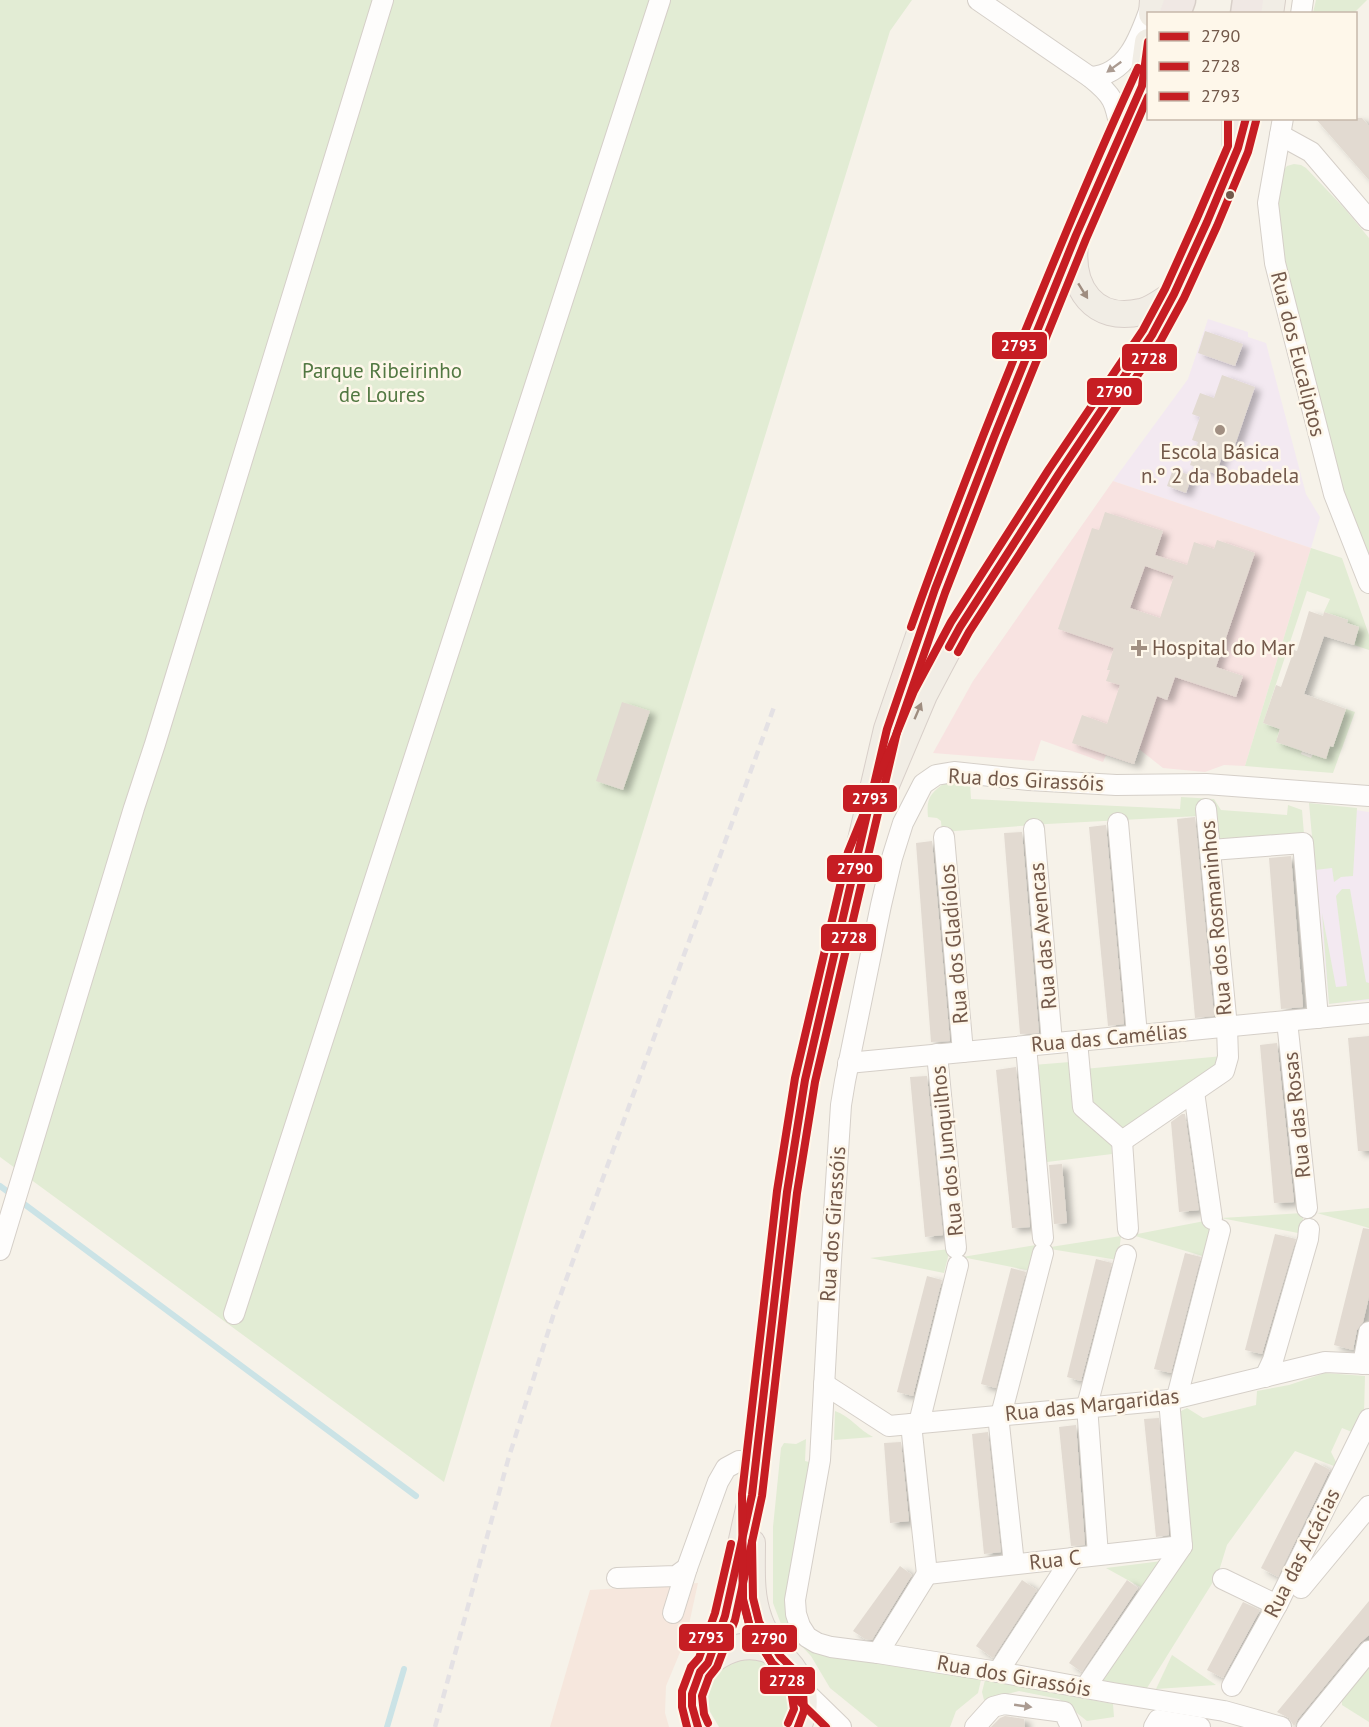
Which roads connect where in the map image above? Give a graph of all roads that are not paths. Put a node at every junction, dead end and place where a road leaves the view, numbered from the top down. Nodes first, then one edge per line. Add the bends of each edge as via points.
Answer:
1 (383, 0) edge
2 (660, 0) edge
3 (978, 0) edge
4 (1147, 17) edge
5 (1147, 60) edge
6 (1090, 77) junction
7 (1145, 79) edge
8 (1238, 120) edge
9 (1245, 120) edge
10 (1282, 127) edge
11 (1121, 133) junction
12 (1238, 148) junction
13 (1369, 220) edge
14 (1076, 235) junction
15 (1174, 294) junction
16 (1369, 583) edge
17 (1369, 796) edge
18 (1206, 810) dead end
19 (1118, 823) dead end
20 (1034, 829) dead end
21 (944, 837) dead end
22 (862, 842) junction
23 (1211, 850) junction
24 (1369, 1013) edge
25 (1318, 1018) junction
26 (1287, 1021) junction
27 (1227, 1027) junction
28 (1137, 1035) junction
29 (1077, 1041) junction
30 (1052, 1043) junction
31 (1026, 1046) junction
32 (963, 1052) junction
33 (937, 1054) junction
34 (848, 1063) junction
35 (1194, 1092) junction
36 (1122, 1141) junction
37 (1307, 1208) dead end
38 (1128, 1229) dead end
39 (1309, 1229) dead end
40 (0, 1250) edge
41 (1126, 1255) dead end
42 (234, 1314) dead end
43 (1369, 1332) edge
44 (1366, 1364) edge
45 (1265, 1377) junction
46 (824, 1384) junction
47 (1173, 1398) junction
48 (1087, 1406) junction
49 (1000, 1415) junction
50 (1369, 1419) edge
51 (915, 1423) junction
52 (756, 1462) junction
53 (752, 1495) junction
54 (1369, 1506) edge
55 (1182, 1546) junction
56 (1098, 1555) junction
57 (1071, 1558) junction
58 (1014, 1564) junction
59 (687, 1569) junction
60 (927, 1574) junction
61 (617, 1578) dead end
62 (1223, 1578) dead end
63 (1301, 1588) dead end
64 (1277, 1605) junction
65 (673, 1613) dead end
66 (1369, 1651) edge
67 (878, 1653) junction
68 (780, 1656) junction
69 (708, 1664) junction
70 (998, 1672) junction
71 (1232, 1686) dead end
72 (1085, 1688) junction
73 (803, 1690) junction
74 (698, 1727) edge
75 (798, 1727) edge
76 (841, 1727) edge
77 (975, 1727) edge
78 (1071, 1727) edge
79 (1154, 1727) edge
80 (1200, 1727) edge
81 (1281, 1727) edge
82 (1307, 1727) edge

1 - 40 street
2 - 42 street
3 - 6 street
4 -> 6 street via 1132,51 1116,69
5 - 7 main road
6 - 11 street via 1109,92 1117,108
7 - 11 main road
8 - 12 highway
9 - 12 main road
10 - 13 street via 1311,152
10 - 16 street, Rua dos Eucaliptos via 1268,203 1275,263 1334,494
11 - 14 main road
12 - 15 main road
14 -> 15 main road via 1073,261 1078,285 1092,304 1117,315 1143,312
14 - 22 main road via 935,589 887,729
22 -> 15 main road via 924,695 960,627 1152,335
17 - 34 street, Rua dos Girassóis via 1206,784 1116,785 954,772 936,775 918,791 898,840
18 - 23 street, Rua dos Rosmaninhos
19 - 28 street
20 - 30 street, Rua das Avencas
21 - 32 street, Rua dos Gladíolos
22 - 52 main road via 806,1080 787,1192
23 - 25 street via 1303,843
23 - 27 street, Rua dos Rosmaninhos
24 - 25 street, Rua das Camélias
25 - 26 street, Rua das Camélias
26 - 27 street, Rua das Camélias
26 - 37 street, Rua das Rosas
27 - 28 street, Rua das Camélias
27 - 35 street, Rua dos Rosmaninhos via 1228,1057 1224,1071
28 - 29 street, Rua das Camélias
29 - 30 street, Rua das Camélias
29 - 36 street via 1083,1107
30 - 31 street, Rua das Camélias
31 - 32 street, Rua das Camélias
31 - 49 street via 1043,1246
32 - 33 street, Rua das Camélias
33 - 34 street, Rua das Camélias
33 - 51 street, Rua dos Junquilhos via 957,1256
34 - 46 street, Rua dos Girassóis via 841,1105
35 - 36 street
35 - 47 street via 1216,1225
36 - 38 street
39 - 45 street
41 - 48 street
43 - 44 street
44 - 45 street, Rua das Margaridas via 1325,1362
45 - 47 street, Rua das Margaridas
46 - 51 street, Rua das Margaridas via 889,1426
46 - 67 street, Rua dos Girassóis via 820,1460 795,1600 796,1614 807,1636 817,1643
47 - 48 street, Rua das Margaridas
47 - 55 street
48 - 49 street, Rua das Margaridas
48 - 56 street
49 - 51 street, Rua das Margaridas
49 - 58 street
50 - 64 street, Rua das Acácias
51 - 60 street, Rua dos Junquilhos
52 - 53 main road
52 - 59 street via 739,1461 726,1468
53 - 68 main road via 753,1598 759,1622
53 - 69 main road via 725,1616
54 - 63 street
55 - 56 street, Rua C
55 - 72 street
56 - 57 street, Rua C
57 - 58 street, Rua C
57 - 70 street
58 - 60 street, Rua C
59 - 61 street via 676,1576
59 - 65 street
60 - 67 street
62 - 64 street
64 - 71 street, Rua das Acácias
66 - 82 street
67 - 70 street, Rua dos Girassóis
68 - 69 main road via 761,1648 738,1647
68 - 73 main road via 795,1671
69 - 74 main road via 700,1672 692,1694
70 - 72 street, Rua dos Girassóis
72 - 81 street, Rua dos Girassóis via 1224,1711
73 - 75 main road via 804,1711
73 - 76 street
77 -> 78 street via 993,1707 1004,1704 1064,1712
79 - 80 street via 1158,1720

